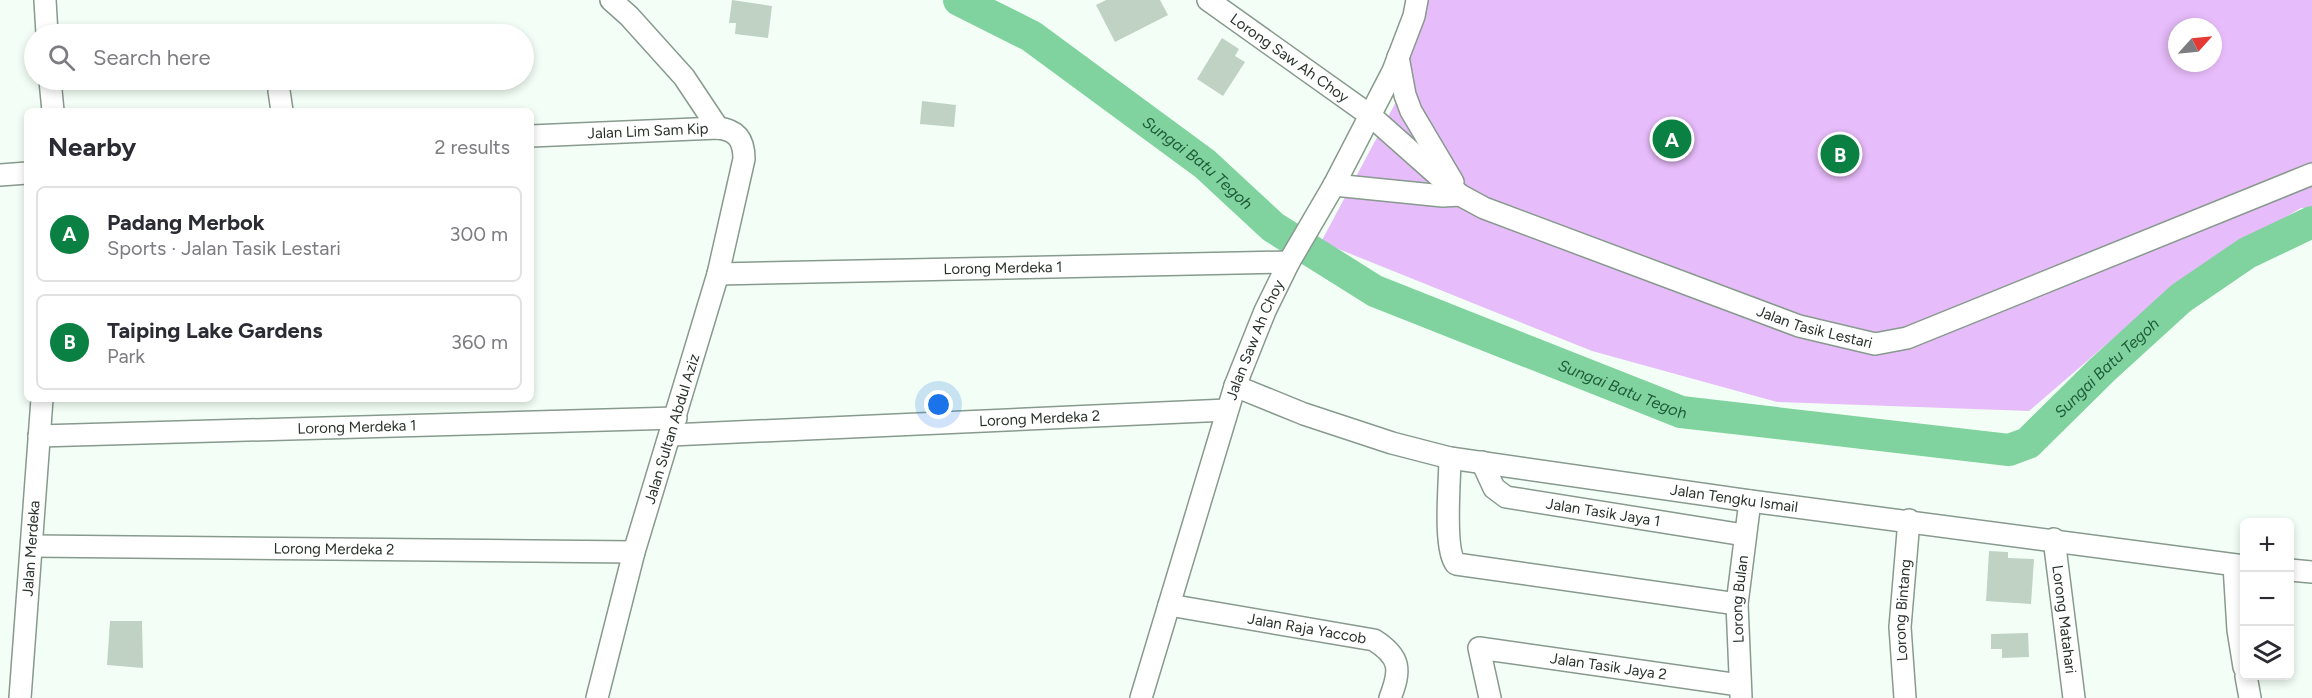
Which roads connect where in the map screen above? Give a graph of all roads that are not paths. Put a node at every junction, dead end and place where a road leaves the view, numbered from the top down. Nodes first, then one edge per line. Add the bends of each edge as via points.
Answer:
1 (45, 0) edge
2 (611, 0) edge
3 (1208, 0) edge
4 (1417, 0) edge
5 (46, 24) edge
6 (1398, 57) junction
7 (52, 90) edge
8 (279, 90) edge
9 (53, 108) edge
10 (282, 108) edge
11 (1371, 116) junction
12 (718, 128) junction
13 (534, 136) edge
14 (744, 159) joint
15 (24, 173) edge
16 (2312, 174) edge
17 (0, 175) edge
18 (1334, 185) junction
19 (1460, 195) junction
20 (1292, 258) junction
21 (718, 274) junction
22 (1235, 386) junction
23 (42, 402) edge
24 (1227, 410) junction
25 (674, 426) junction
26 (39, 436) junction
27 (1450, 458) junction
28 (1482, 462) junction
29 (1750, 501) junction
30 (1909, 520) junction
31 (1744, 536) junction
32 (2054, 539) junction
33 (32, 546) junction
34 (634, 552) junction
35 (2239, 566) edge
36 (2294, 570) edge
37 (2312, 572) edge
38 (1737, 604) junction
39 (1169, 605) junction
40 (2240, 642) edge
41 (2247, 680) edge
42 (1740, 692) edge
43 (20, 698) edge
44 (597, 698) edge
45 (1142, 698) edge
46 (1390, 698) edge
47 (1490, 698) edge
48 (1905, 698) edge
49 (2074, 698) edge
50 (2250, 698) edge

1 - 5 street
2 - 12 street via 684,77
3 - 11 street, Lorong Saw Ah Choy
4 - 6 street, Jalan Saw Ah Choy
6 - 11 street, Jalan Saw Ah Choy
6 - 19 street via 1411,111
7 - 9 street
8 - 10 street
11 - 18 street, Jalan Saw Ah Choy
11 - 19 street, Jalan Tasik Lestari
12 - 13 street, Jalan Lim Sam Kip
12 - 14 street, Jalan Lim Sam Kip via 738,135
14 - 21 street, Jalan Sultan Abdul Aziz
15 - 17 street
16 - 19 street, Jalan Tasik Lestari via 1907,338 1875,344 1799,326 1484,208
18 - 19 street
18 - 20 street, Jalan Saw Ah Choy
20 - 21 street, Lorong Merdeka 1
20 - 22 street, Jalan Saw Ah Choy via 1265,311
21 - 25 street, Jalan Sultan Abdul Aziz
22 - 24 street, Jalan Saw Ah Choy
22 - 27 street, Jalan Tengku Ismail via 1304,414
23 - 26 street, Jalan Merdeka
24 - 25 street, Lorong Merdeka 2
24 - 39 street, Jalan Saw Ah Choy
25 - 26 street, Lorong Merdeka 1
25 - 34 street, Jalan Sultan Abdul Aziz
26 - 33 street, Jalan Merdeka
27 - 28 street, Jalan Tengku Ismail
27 - 38 street via 1448,545 1456,564
28 - 29 street, Jalan Tengku Ismail
28 - 31 street, Jalan Tasik Jaya 1 via 1494,488 1506,497
29 - 30 street, Jalan Tengku Ismail
29 - 31 street, Lorong Bulan
30 - 32 street, Jalan Tengku Ismail
30 - 48 street, Lorong Bintang via 1900,627
31 - 38 street, Lorong Bulan
32 - 35 street, Jalan Tengku Ismail
32 - 49 street, Lorong Matahari
33 - 34 street, Lorong Merdeka 2
33 - 43 street, Jalan Merdeka
34 - 44 street, Jalan Sultan Abdul Aziz
35 - 40 street
36 - 37 street
38 - 42 street, Lorong Bulan
39 - 45 street, Jalan Saw Ah Choy
39 - 46 street, Jalan Raja Yaccob via 1374,640 1396,661 1398,677
41 - 50 street
42 - 47 street, Jalan Tasik Jaya 2 via 1479,648

